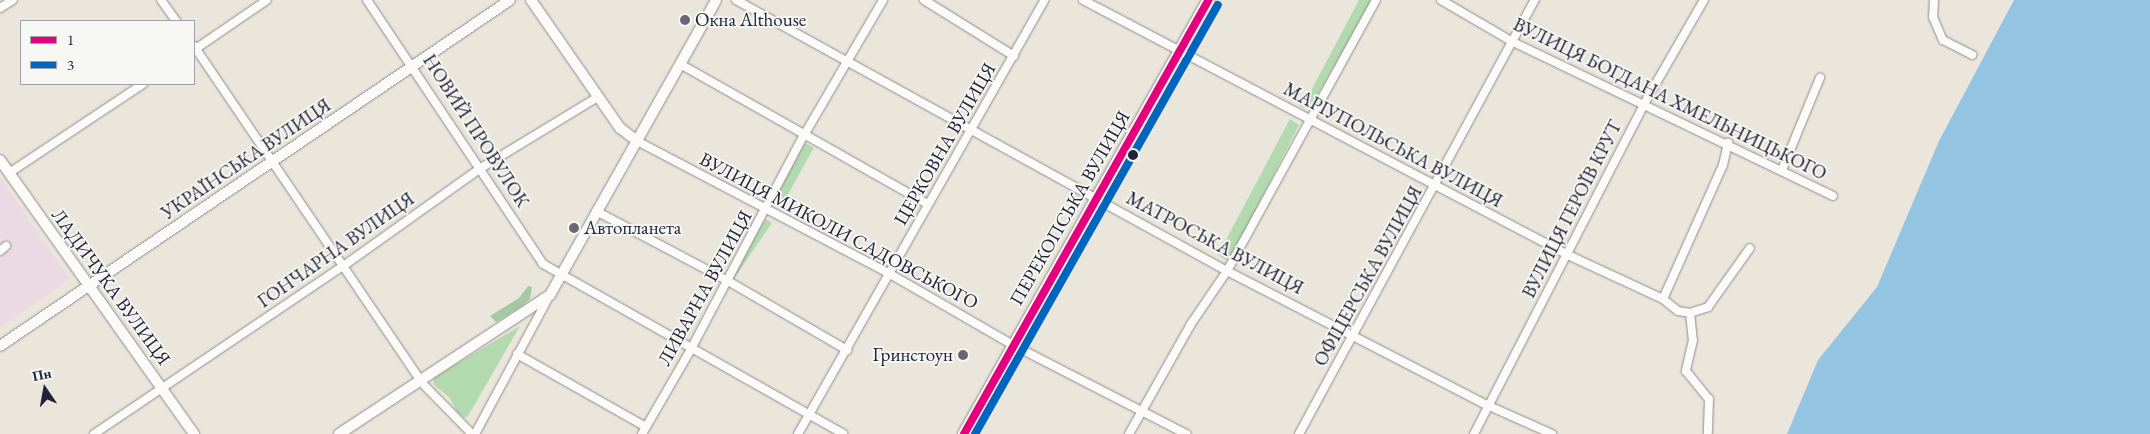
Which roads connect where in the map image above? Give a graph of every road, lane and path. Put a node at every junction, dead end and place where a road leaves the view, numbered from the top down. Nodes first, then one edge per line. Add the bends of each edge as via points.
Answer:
1 (13, 0) edge
2 (161, 0) edge
3 (266, 0) edge
4 (366, 0) edge
5 (510, 0) edge
6 (532, 0) edge
7 (716, 0) edge
8 (736, 0) edge
9 (883, 0) edge
10 (924, 0) edge
11 (1045, 0) edge
12 (1083, 0) edge
13 (1208, 0) edge
14 (1376, 0) edge
15 (1441, 0) edge
16 (1535, 0) edge
17 (1704, 0) edge
18 (1934, 0) edge
19 (0, 8) edge
20 (175, 20) edge
21 (1514, 42) junction
22 (195, 47) edge
23 (195, 49) edge
24 (1180, 50) junction
25 (1972, 55) dead end
26 (1014, 56) junction
27 (848, 62) junction
28 (680, 64) junction
29 (414, 66) junction
30 (1820, 78) dead end
31 (141, 85) edge
32 (598, 97) junction
33 (1644, 104) junction
34 (1308, 118) junction
35 (970, 129) junction
36 (804, 137) junction
37 (637, 141) junction
38 (1728, 143) junction
39 (0, 160) edge
40 (273, 162) junction
41 (481, 168) junction
42 (1782, 170) junction
43 (9, 173) junction
44 (1436, 186) junction
45 (1833, 196) dead end
46 (1096, 198) junction
47 (927, 204) junction
48 (596, 211) junction
49 (766, 211) junction
50 (1750, 248) dead end
51 (1568, 255) junction
52 (342, 267) junction
53 (1227, 271) junction
54 (890, 274) junction
55 (561, 276) junction
56 (728, 281) junction
57 (88, 287) junction
58 (550, 295) junction
59 (1663, 299) junction
60 (1690, 313) junction
61 (1354, 335) junction
62 (2, 342) edge
63 (1013, 345) junction
64 (691, 349) junction
65 (847, 350) junction
66 (517, 354) junction
67 (419, 379) junction
68 (162, 388) junction
69 (1489, 406) junction
70 (1142, 410) junction
71 (808, 415) junction
72 (644, 430) edge
73 (94, 434) edge
74 (194, 434) edge
75 (339, 434) edge
76 (473, 434) edge
77 (798, 434) edge
78 (843, 434) edge
79 (964, 434) edge
80 (1129, 434) edge
81 (1186, 434) edge
82 (1299, 434) edge
83 (1474, 434) edge
84 (1552, 434) edge
85 (1708, 434) edge

1 - 19 street
2 - 20 street
3 - 22 street
4 - 29 street, НОВИЙ ПРОВУЛОК
5 - 29 street, УКРАЇНСЬКА ВУЛИЦЯ
6 - 32 street
7 - 28 street
8 - 27 street, МАТРОСЬКА ВУЛИЦЯ
9 - 27 street, ЛИВАРНА ВУЛИЦЯ
10 - 26 street
11 - 26 street, ЦЕРКОВНА ВУЛИЦЯ
12 - 24 street, МАРІУПОЛЬСЬКА ВУЛИЦЯ
13 - 24 main road, ПЕРЕКОПСЬКА ВУЛИЦЯ
14 - 34 street
15 - 21 street, ВУЛИЦЯ БОГДАНА ХМЕЛЬНИЦЬКОГО
16 - 21 street, ОФІЦЕРСЬКА ВУЛИЦЯ
17 - 33 street, ВУЛИЦЯ ГЕРОЇВ КРУТ
18 - 25 street via 1933,16 1943,40
21 - 33 street, ВУЛИЦЯ БОГДАНА ХМЕЛЬНИЦЬКОГО
21 - 44 street, ОФІЦЕРСЬКА ВУЛИЦЯ
23 - 40 street
24 - 34 street, МАРІУПОЛЬСЬКА ВУЛИЦЯ
24 - 46 main road, ПЕРЕКОПСЬКА ВУЛИЦЯ
26 - 35 street, ЦЕРКОВНА ВУЛИЦЯ
27 - 35 street, МАТРОСЬКА ВУЛИЦЯ
27 - 36 street, ЛИВАРНА ВУЛИЦЯ
28 - 36 street
28 - 37 street
29 - 40 street, УКРАЇНСЬКА ВУЛИЦЯ
29 - 41 street, НОВИЙ ПРОВУЛОК
30 - 42 street
31 - 43 street
32 - 37 street via 623,132
32 - 41 street, ГОНЧАРНА ВУЛИЦЯ
33 - 38 street, ВУЛИЦЯ БОГДАНА ХМЕЛЬНИЦЬКОГО
33 - 51 street, ВУЛИЦЯ ГЕРОЇВ КРУТ
34 - 44 street, МАРІУПОЛЬСЬКА ВУЛИЦЯ
34 - 53 street
35 - 46 street, МАТРОСЬКА ВУЛИЦЯ
35 - 47 street, ЦЕРКОВНА ВУЛИЦЯ
36 - 47 street
36 - 49 street, ЛИВАРНА ВУЛИЦЯ
37 - 48 street
37 - 49 street, ВУЛИЦЯ МИКОЛИ САДОВСЬКОГО
38 - 42 street, ВУЛИЦЯ БОГДАНА ХМЕЛЬНИЦЬКОГО
38 - 59 street via 1723,164
39 - 43 street, ЛАДИЧУКА ВУЛИЦЯ
40 - 52 street
40 - 57 street, УКРАЇНСЬКА ВУЛИЦЯ
41 - 52 street, ГОНЧАРНА ВУЛИЦЯ
41 - 55 street, НОВИЙ ПРОВУЛОК via 543,264
42 - 45 street, ВУЛИЦЯ БОГДАНА ХМЕЛЬНИЦЬКОГО
43 - 57 street, ЛАДИЧУКА ВУЛИЦЯ
44 - 51 street, МАРІУПОЛЬСЬКА ВУЛИЦЯ
44 - 61 street, ОФІЦЕРСЬКА ВУЛИЦЯ
46 - 53 street, МАТРОСЬКА ВУЛИЦЯ
46 - 63 main road, ПЕРЕКОПСЬКА ВУЛИЦЯ
47 - 54 street, ЦЕРКОВНА ВУЛИЦЯ
48 - 55 street
48 - 56 street
49 - 54 street, ВУЛИЦЯ МИКОЛИ САДОВСЬКОГО
49 - 56 street, ЛИВАРНА ВУЛИЦЯ
50 - 60 street via 1708,307
51 - 59 street, МАРІУПОЛЬСЬКА ВУЛИЦЯ
51 - 69 street, ВУЛИЦЯ ГЕРОЇВ КРУТ
52 - 67 street
52 - 68 street, ГОНЧАРНА ВУЛИЦЯ
53 - 61 street, МАТРОСЬКА ВУЛИЦЯ
53 - 70 street via 1191,324
54 - 63 street, ВУЛИЦЯ МИКОЛИ САДОВСЬКОГО
54 - 65 street, ЦЕРКОВНА ВУЛИЦЯ
55 - 58 street
55 - 64 street, НОВИЙ ПРОВУЛОК
56 - 64 street, ЛИВАРНА ВУЛИЦЯ
56 - 65 street
57 - 62 street, УКРАЇНСЬКА ВУЛИЦЯ
57 - 68 street, ЛАДИЧУКА ВУЛИЦЯ
58 - 66 street
58 - 67 street
59 - 60 street, МАРІУПОЛЬСЬКА ВУЛИЦЯ via 1678,311
60 - 85 street via 1693,340 1686,371 1709,399
61 - 69 street, МАТРОСЬКА ВУЛИЦЯ
61 - 82 street, ОФІЦЕРСЬКА ВУЛИЦЯ
63 - 70 street, ВУЛИЦЯ МИКОЛИ САДОВСЬКОГО
63 - 79 main road, ПЕРЕКОПСЬКА ВУЛИЦЯ
64 - 71 street, НОВИЙ ПРОВУЛОК
64 - 72 street, ЛИВАРНА ВУЛИЦЯ
65 - 71 street, ЦЕРКОВНА ВУЛИЦЯ
66 - 72 street
66 - 76 street
67 - 75 street
67 - 76 street
68 - 73 street, ГОНЧАРНА ВУЛИЦЯ
68 - 74 street, ЛАДИЧУКА ВУЛИЦЯ
69 - 83 street, ВУЛИЦЯ ГЕРОЇВ КРУТ
69 - 84 street, МАТРОСЬКА ВУЛИЦЯ
70 - 80 street
70 - 81 street, ВУЛИЦЯ МИКОЛИ САДОВСЬКОГО
71 - 77 street, ЦЕРКОВНА ВУЛИЦЯ
71 - 78 street, НОВИЙ ПРОВУЛОК

